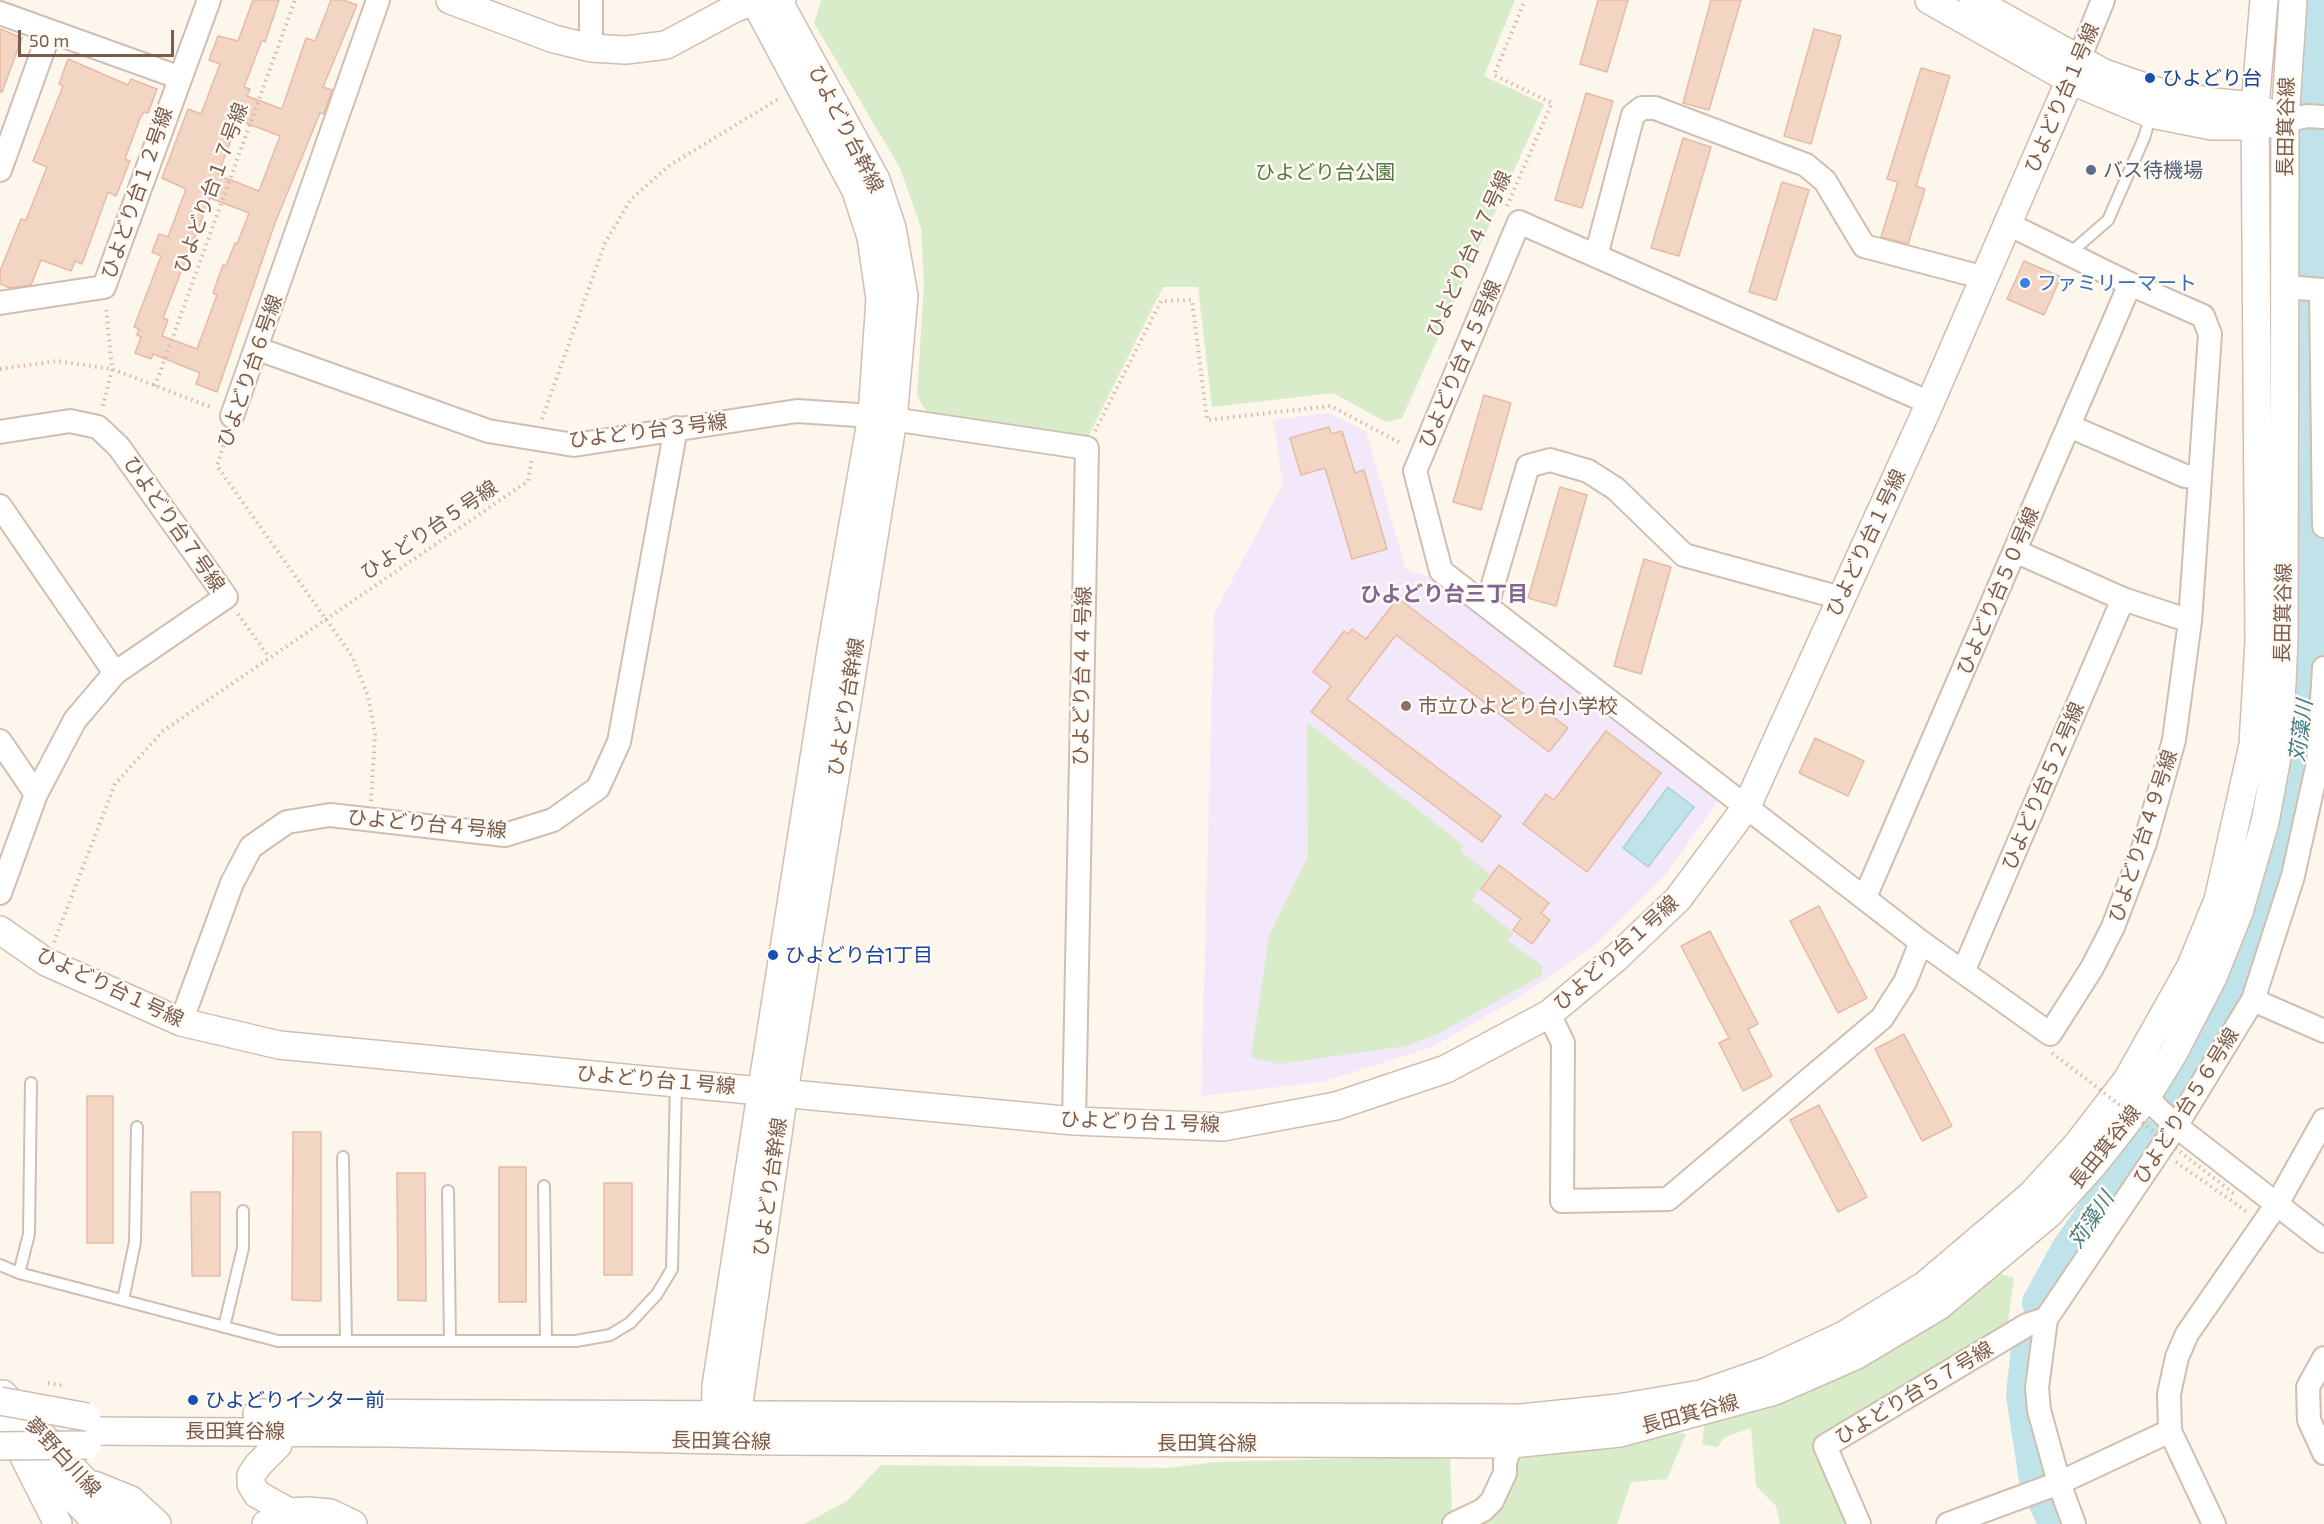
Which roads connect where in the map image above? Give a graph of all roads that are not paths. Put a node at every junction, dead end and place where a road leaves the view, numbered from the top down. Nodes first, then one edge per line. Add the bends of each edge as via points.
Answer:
1 (208, 0) edge
2 (378, 0) edge
3 (450, 0) edge
4 (591, 0) edge
5 (769, 0) edge
6 (1929, 0) edge
7 (1973, 0) edge
8 (2103, 0) edge
9 (2264, 0) edge
10 (2293, 0) edge
11 (0, 13) edge
12 (50, 31) junction
13 (591, 48) junction
14 (2074, 69) junction
15 (178, 77) junction
16 (2151, 114) junction
17 (2255, 116) junction
18 (2324, 117) edge
19 (2285, 121) junction
20 (0, 170) edge
21 (2008, 224) junction
22 (2069, 254) junction
23 (1596, 256) junction
24 (1985, 278) junction
25 (2130, 284) junction
26 (2285, 287) junction
27 (2323, 290) edge
28 (0, 303) edge
29 (258, 349) junction
30 (1930, 403) junction
31 (232, 416) road end
32 (883, 417) junction
33 (2069, 426) junction
34 (676, 428) junction
35 (0, 432) edge
36 (2200, 477) junction
37 (0, 506) edge
38 (2324, 526) edge
39 (2015, 551) junction
40 (1841, 598) junction
41 (2123, 599) junction
42 (1487, 605) junction
43 (2190, 621) junction
44 (2324, 668) edge
45 (115, 673) junction
46 (0, 741) edge
47 (36, 794) junction
48 (1747, 806) junction
49 (0, 893) edge
50 (1865, 897) junction
51 (0, 930) edge
52 (1921, 942) junction
53 (1963, 972) junction
54 (2253, 1000) junction
55 (1549, 1014) junction
56 (181, 1022) junction
57 (2324, 1030) edge
58 (676, 1082) junction
59 (31, 1083) dead end
60 (2136, 1089) junction
61 (774, 1091) junction
62 (2324, 1120) edge
63 (1074, 1121) junction
64 (2176, 1126) junction
65 (137, 1127) dead end
66 (343, 1157) dead end
67 (544, 1186) dead end
68 (448, 1191) dead end
69 (2277, 1204) junction
70 (243, 1211) dead end
71 (2324, 1240) edge
72 (0, 1265) edge
73 (19, 1273) junction
74 (123, 1300) junction
75 (2046, 1318) junction
76 (224, 1327) junction
77 (346, 1341) junction
78 (450, 1341) junction
79 (546, 1341) junction
80 (2324, 1358) edge
81 (0, 1391) edge
82 (0, 1401) edge
83 (726, 1428) junction
84 (3, 1430) edge
85 (87, 1431) junction
86 (2170, 1431) junction
87 (470, 1436) junction
88 (1512, 1444) junction
89 (278, 1445) junction
90 (2324, 1454) edge
91 (85, 1481) junction
92 (2059, 1483) junction
93 (278, 1518) edge
94 (58, 1524) edge
95 (98, 1524) edge
96 (125, 1524) edge
97 (157, 1524) edge
98 (353, 1524) edge
99 (1454, 1524) edge
100 (1859, 1524) edge
101 (1948, 1524) edge
102 (2074, 1524) edge
103 (2214, 1524) edge

1 - 15 street, ひよどり台１２号線
2 - 29 street, ひよどり台６号線
3 - 13 street via 554,39
4 - 13 street
5 - 13 street via 666,45 626,50
5 - 32 street, ひよどり台幹線 via 856,191 871,237 880,299
6 - 14 street
7 - 14 street
8 - 14 street, ひよどり台１号線
9 - 17 street, 長田箕谷線
10 - 19 street, 長田箕谷線
11 - 12 street
12 - 15 street
12 - 20 street
14 - 16 street
14 - 17 street via 2104,73 2156,91 2213,102
14 - 21 street, ひよどり台１号線
15 - 28 street, ひよどり台１２号線 via 104,287
16 - 17 street via 2212,126
16 - 22 lane via 2108,220
17 - 19 street
17 - 60 street, 長田箕谷線 via 2259,642 2253,745 2218,900
18 - 19 street
19 - 26 street, 長田箕谷線
21 - 22 street, ひよどり台４９号線
21 - 24 street, ひよどり台１号線
22 - 25 street, ひよどり台４９号線
23 - 24 street via 1633,115 1642,108 1655,108 1806,165 1826,181 1864,246
23 - 30 street, ひよどり台４５号線
23 - 42 street, ひよどり台４５号線 via 1519,222 1415,471 1441,571
24 - 30 street, ひよどり台１号線
25 - 33 street, ひよどり台５０号線
25 - 36 street, ひよどり台４９号線 via 2203,316 2210,334
26 - 27 street
26 - 60 street, 長田箕谷線 via 2284,639 2278,746 2265,822 2239,912 2213,977 2174,1054
27 - 38 street
29 - 31 street, ひよどり台６号線
29 - 34 street, ひよどり台３号線 via 488,432 574,445
30 - 40 street, ひよどり台１号線
32 - 34 street, ひよどり台３号線 via 797,411
32 - 61 street, ひよどり台幹線 via 832,644
32 - 63 street, ひよどり台４４号線 via 1087,448
33 - 36 street via 2185,476
33 - 39 street, ひよどり台５０号線
34 - 56 street, ひよどり台４号線 via 619,742 598,788 553,820 505,835 330,815 287,822 251,847 232,883
35 - 45 street, ひよどり台７号線 via 70,421 98,427 120,447 226,597
36 - 43 street, ひよどり台４９号線
37 - 45 street
39 - 41 street
39 - 50 street, ひよどり台５０号線
40 - 42 street via 1684,555 1616,489 1588,471 1551,460 1528,466
40 - 48 street, ひよどり台１号線
41 - 43 street
41 - 53 street, ひよどり台５２号線
42 - 48 street, ひよどり台４５号線
43 - 53 street, ひよどり台４９号線 via 2174,740 2145,843 2113,927 2050,1034
44 - 54 street, ひよどり台５６号線 via 2318,763 2293,876
45 - 47 street, ひよどり台７号線 via 75,720
46 - 47 street
47 - 49 street, ひよどり台７号線
48 - 50 street
48 - 55 street, ひよどり台１号線 via 1678,899
50 - 52 street
51 - 56 street, ひよどり台１号線 via 46,962
52 - 53 street
52 - 55 street via 1905,981 1882,1018 1668,1199 1562,1201 1563,1043
54 - 57 street
54 - 64 street, ひよどり台５６号線
55 - 63 street, ひよどり台１号線 via 1446,1069 1336,1106 1223,1127
56 - 58 street, ひよどり台１号線 via 279,1044
58 - 61 street, ひよどり台１号線
58 - 79 lane via 672,1269 657,1294 630,1323 610,1335
59 - 73 lane via 29,1234
60 - 64 street
60 - 83 street, 長田箕谷線 via 2031,1195 1925,1285 1844,1335 1767,1371 1701,1394 1522,1418
60 - 88 street, 長田箕谷線 via 2095,1163 2049,1214 1939,1306 1856,1356 1775,1391 1705,1412 1620,1433
61 - 63 street, ひよどり台１号線
61 - 83 street, ひよどり台幹線 via 716,1386
62 - 69 street
64 - 69 street
64 - 75 street, ひよどり台５６号線
65 - 74 lane via 135,1242
66 - 77 lane
67 - 79 lane
68 - 78 lane
69 - 71 street
69 - 86 street via 2187,1334 2169,1394
70 - 76 lane via 243,1248
72 - 73 lane
73 - 74 lane
74 - 76 lane
75 - 92 street, ひよどり台５６号線 via 2037,1388 2039,1410
75 - 100 street, ひよどり台５７号線 via 2027,1325 1825,1446
76 - 77 lane via 278,1341
77 - 78 lane
78 - 79 lane
80 - 90 street via 2308,1387 2309,1420
81 - 91 street, 夢野白川線
82 - 85 street, bridge
83 - 85 street, 長田箕谷線 via 264,1413
83 - 87 street, 長田箕谷線
83 - 88 street, 長田箕谷線
84 - 85 street, 長田箕谷線, bridge
84 - 94 street
84 - 95 street, 夢野白川線
85 - 87 street, 長田箕谷線
85 - 89 street
86 - 92 street
86 - 103 street
87 - 89 street
88 - 99 street via 1492,1501 1483,1510
89 - 93 street via 251,1475 257,1494
91 - 96 street, 夢野白川線
91 - 97 street via 131,1500
92 - 101 street
92 - 102 street, ひよどり台５６号線
93 - 98 street via 308,1510 330,1513

